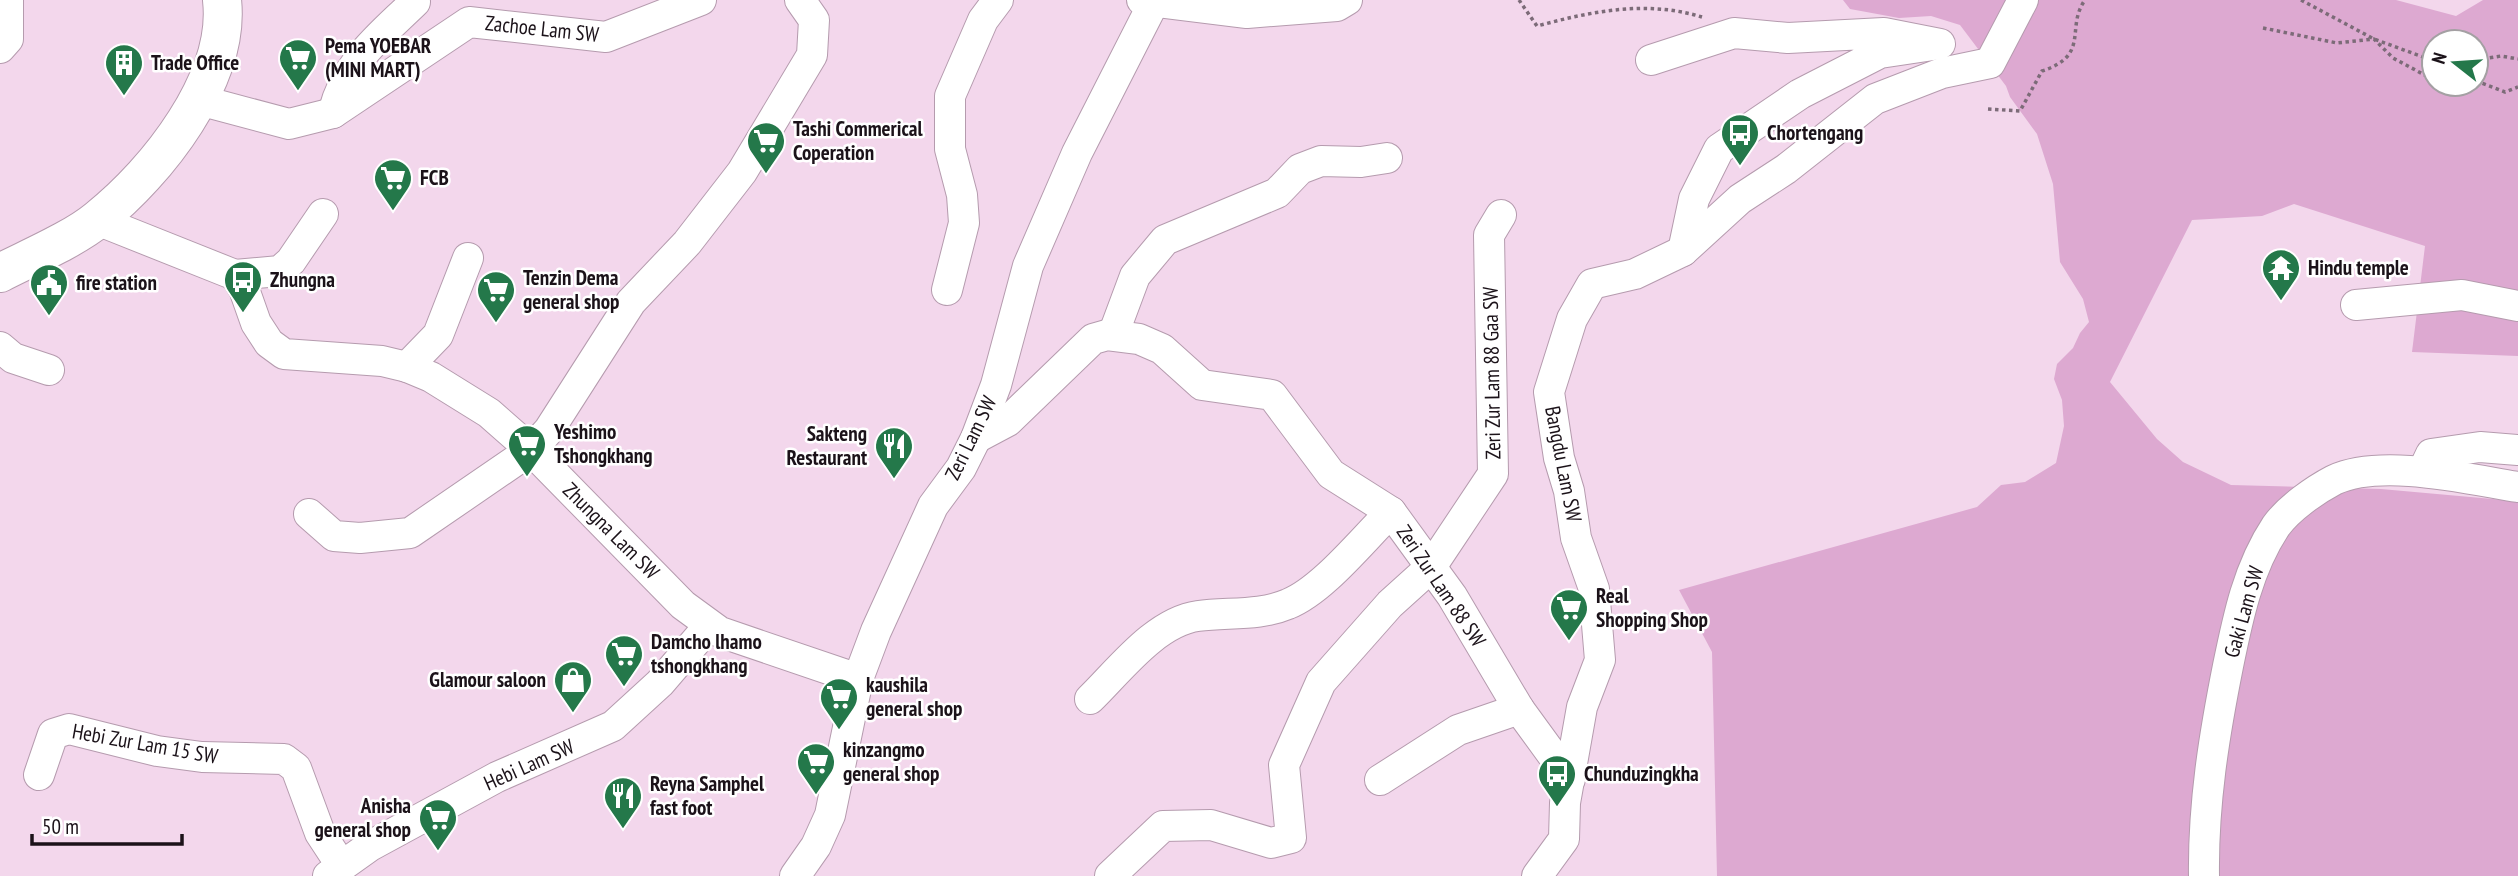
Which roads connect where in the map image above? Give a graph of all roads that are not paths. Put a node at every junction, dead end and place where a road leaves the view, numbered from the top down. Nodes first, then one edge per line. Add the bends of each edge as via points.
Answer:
1 (8, 0) edge
2 (222, 0) edge
3 (701, 0) edge
4 (800, 0) edge
5 (998, 0) edge
6 (1347, 0) edge
7 (2023, 0) edge
8 (1150, 1) edge
9 (415, 2) edge
10 (477, 11) edge
11 (0, 48) edge
12 (1651, 60) dead end
13 (199, 100) junction
14 (333, 113) junction
15 (1387, 158) dead end
16 (323, 214) dead end
17 (1500, 215) dead end
18 (97, 220) junction
19 (1683, 251) junction
20 (468, 258) dead end
21 (0, 273) edge
22 (235, 275) junction
23 (947, 290) dead end
24 (2356, 305) dead end
25 (2518, 306) edge
26 (1113, 335) junction
27 (0, 347) edge
28 (407, 367) junction
29 (50, 370) dead end
30 (976, 438) junction
31 (531, 450) junction
32 (2518, 450) edge
33 (2423, 471) junction
34 (2518, 487) edge
35 (1391, 512) junction
36 (309, 514) dead end
37 (1431, 567) junction
38 (708, 626) junction
39 (858, 679) junction
40 (1090, 699) dead end
41 (1518, 709) junction
42 (39, 775) dead end
43 (1570, 779) junction
44 (1380, 780) dead end
45 (335, 871) edge
46 (796, 876) edge
47 (1110, 876) edge
48 (1537, 876) edge
49 (2204, 876) edge

1 - 11 street via 8,39
2 - 13 main road via 225,21 219,49
3 - 10 street, Zachoe Lam SW via 606,37
4 - 31 street via 814,20 812,55 770,126 742,172 687,243 631,302 549,430
5 - 23 street via 983,20 950,96 950,149 964,223
6 - 8 street via 1337,6 1248,13
7 - 19 street, Bangdu Lam SW via 1990,63 1942,73 1875,99 1786,169 1740,198
8 - 30 street, Zeri Lam SW via 1028,266 996,385
9 - 14 street via 363,52 340,85
10 - 14 street, Zachoe Lam SW
12 - 19 street via 1734,33 1788,38 1884,33 1940,44 1880,53 1800,94 1719,149 1693,199
13 - 14 street, Zachoe Lam SW via 289,124
13 - 18 main road via 162,155
15 - 26 street via 1321,161 1300,169 1277,193 1165,240 1135,276
16 - 22 street via 280,271
17 - 37 street, Zeri Zur Lam 88 Gaa SW via 1489,235 1493,474
18 - 21 main road
18 - 22 street
19 - 43 street, Bangdu Lam SW via 1635,274 1592,285 1572,319 1549,392 1576,538 1598,615 1600,660 1582,707
20 - 28 street via 438,335
22 - 28 street, Zhungna Lam SW via 256,323 269,343 284,354
24 - 25 street via 2462,295
26 - 30 street via 1093,339 1008,421
26 - 35 street, Zeri Zur Lam 88 SW via 1139,338 1162,349 1202,385 1272,395 1331,474
27 - 29 street via 13,358
28 - 31 street, Zhungna Lam SW via 489,413
30 - 39 street, Zeri Lam SW via 933,506
31 - 36 street via 410,533 334,536
31 - 38 street, Zhungna Lam SW
32 - 33 street via 2480,447 2431,454
33 - 34 street, Gaki Lam SW
33 - 49 street, Gaki Lam SW via 2354,474 2335,480 2297,506 2265,545 2242,602 2208,772
35 - 37 street, Zeri Zur Lam 88 SW
35 - 40 street via 1321,581 1289,604 1262,611 1195,616 1161,631
37 - 41 street, Zeri Zur Lam 88 SW
37 - 47 street, Zeri Zur Lam 88 Gaa SW via 1390,604 1321,682 1284,765 1290,838 1271,843 1211,825 1163,825
38 - 39 street, Zhungna Lam SW via 771,652
38 - 45 street, Hebi Lam SW via 660,683 613,726 497,777
39 - 46 street, Zeri Lam SW via 830,815
41 - 43 street, Zeri Zur Lam 88 SW
41 - 44 street via 1458,730
42 - 45 street, Hebi Zur Lam 15 SW via 53,734 69,729 158,751 284,759 296,768
43 - 48 street, Bangdu Lam SW via 1564,839

